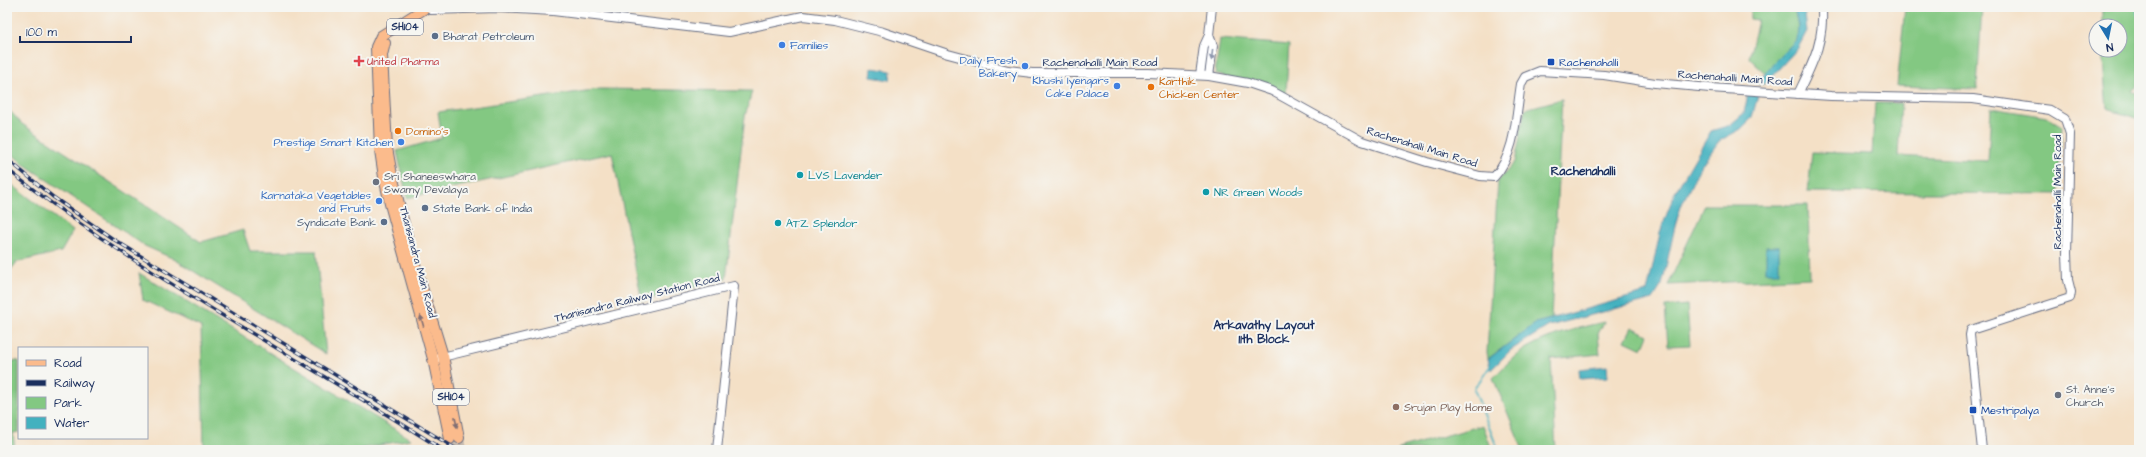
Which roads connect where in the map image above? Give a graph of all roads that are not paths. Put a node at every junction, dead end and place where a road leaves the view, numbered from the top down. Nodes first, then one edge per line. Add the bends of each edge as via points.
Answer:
1 (1212, 7) edge
2 (1822, 7) edge
3 (430, 8) edge
4 (472, 8) edge
5 (1209, 35) junction
6 (1200, 75) junction
7 (1209, 76) junction
8 (1798, 94) junction
9 (443, 356) junction
10 (432, 359) junction
11 (717, 450) edge
12 (1982, 450) edge

1 - 5 street
2 - 8 street via 1823,24 1818,50
3 - 4 street, Rachenahalli Main Road
3 - 9 main road, Thanisandra Main Road / SH104 via 387,39 382,55 387,148 392,175
10 -> 3 main road, Thanisandra Main Road / SH104 via 384,177 380,150 375,55 381,36
4 - 6 street, Rachenahalli Main Road via 553,11 729,32 803,16 835,20 883,32 948,54 1008,70 1032,73
5 - 6 street via 1204,46
5 -> 7 street via 1213,46
6 - 7 street, Rachenahalli Main Road
7 - 8 street, Rachenahalli Main Road via 1248,83 1272,91 1362,141 1427,162 1480,176 1494,177 1505,162 1511,145 1521,84 1531,74 1540,71
8 - 12 street, Rachenahalli Main Road via 1973,100 2050,110 2065,119 2070,134 2067,253 2070,298 1971,330
9 - 10 street, Thanisandra Railway Station Road
9 -> 10 main road, SH104 via 454,439
9 - 11 street, Thanisandra Railway Station Road via 734,286

